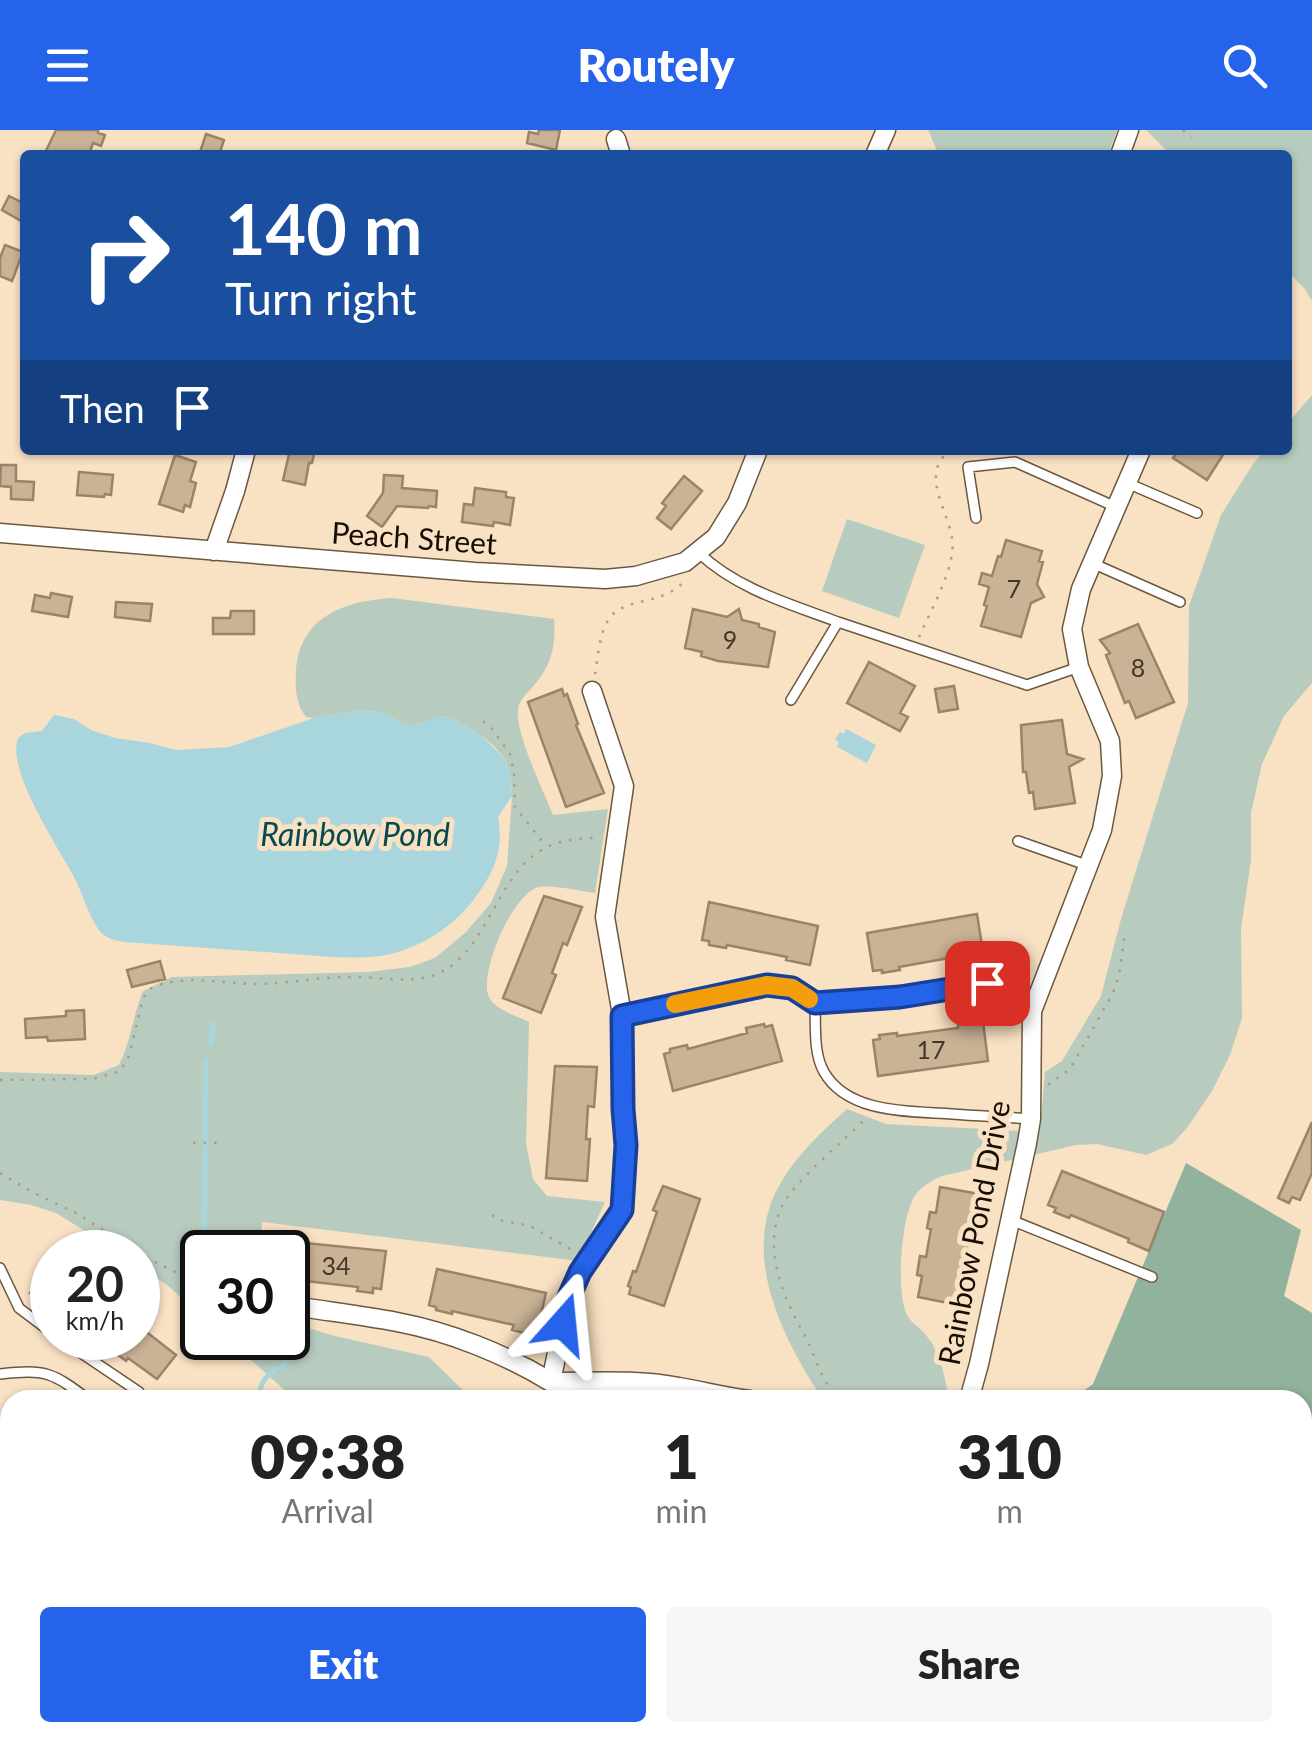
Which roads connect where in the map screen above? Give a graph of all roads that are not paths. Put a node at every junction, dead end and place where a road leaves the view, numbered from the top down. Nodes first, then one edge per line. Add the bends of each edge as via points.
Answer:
1 (245, 455) edge
2 (756, 455) edge
3 (1139, 455) edge
4 (1127, 483) junction
5 (1116, 507) junction
6 (1197, 513) dead end
7 (976, 518) dead end
8 (0, 533) edge
9 (214, 551) junction
10 (693, 557) junction
11 (1092, 563) junction
12 (1180, 602) dead end
13 (838, 622) junction
14 (1079, 666) junction
15 (592, 691) road end
16 (791, 700) dead end
17 (1018, 842) dead end
18 (1089, 866) junction
19 (987, 983) dead end
20 (815, 1003) junction
21 (622, 1016) junction
22 (1030, 1119) junction
23 (1010, 1220) junction
24 (0, 1268) edge
25 (1152, 1277) dead end
26 (310, 1308) edge
27 (30, 1316) edge
28 (91, 1360) edge
29 (0, 1374) edge
30 (551, 1382) junction
31 (76, 1390) edge
32 (135, 1390) edge
33 (693, 1390) edge
34 (972, 1390) edge

1 - 9 street
2 - 10 street via 724,527
3 - 4 street, Rainbow Pond Drive
4 - 5 street, Rainbow Pond Drive
4 - 6 lane
5 - 7 lane via 1015,462 968,467
5 - 11 street, Rainbow Pond Drive
8 - 9 street, Peach Street
9 - 10 street, Peach Street via 605,579
10 - 13 lane via 762,594
11 - 12 lane
11 - 14 street, Rainbow Pond Drive via 1072,630
13 - 14 lane via 1027,685
13 - 16 lane
14 - 18 street, Rainbow Pond Drive via 1110,742 1112,776
15 - 21 street via 624,786 604,917
17 - 18 lane
18 - 22 street, Rainbow Pond Drive via 1032,1011
19 - 20 lane
20 - 21 lane via 792,988 767,985
20 - 22 lane via 821,1068 840,1092 913,1112
21 - 30 street via 622,1210 568,1299
22 - 23 street, Rainbow Pond Drive
23 - 25 lane
23 - 34 street, Rainbow Pond Drive
24 - 27 lane
26 - 30 street via 445,1335
28 - 32 lane
29 - 31 lane via 44,1372
30 - 33 street

